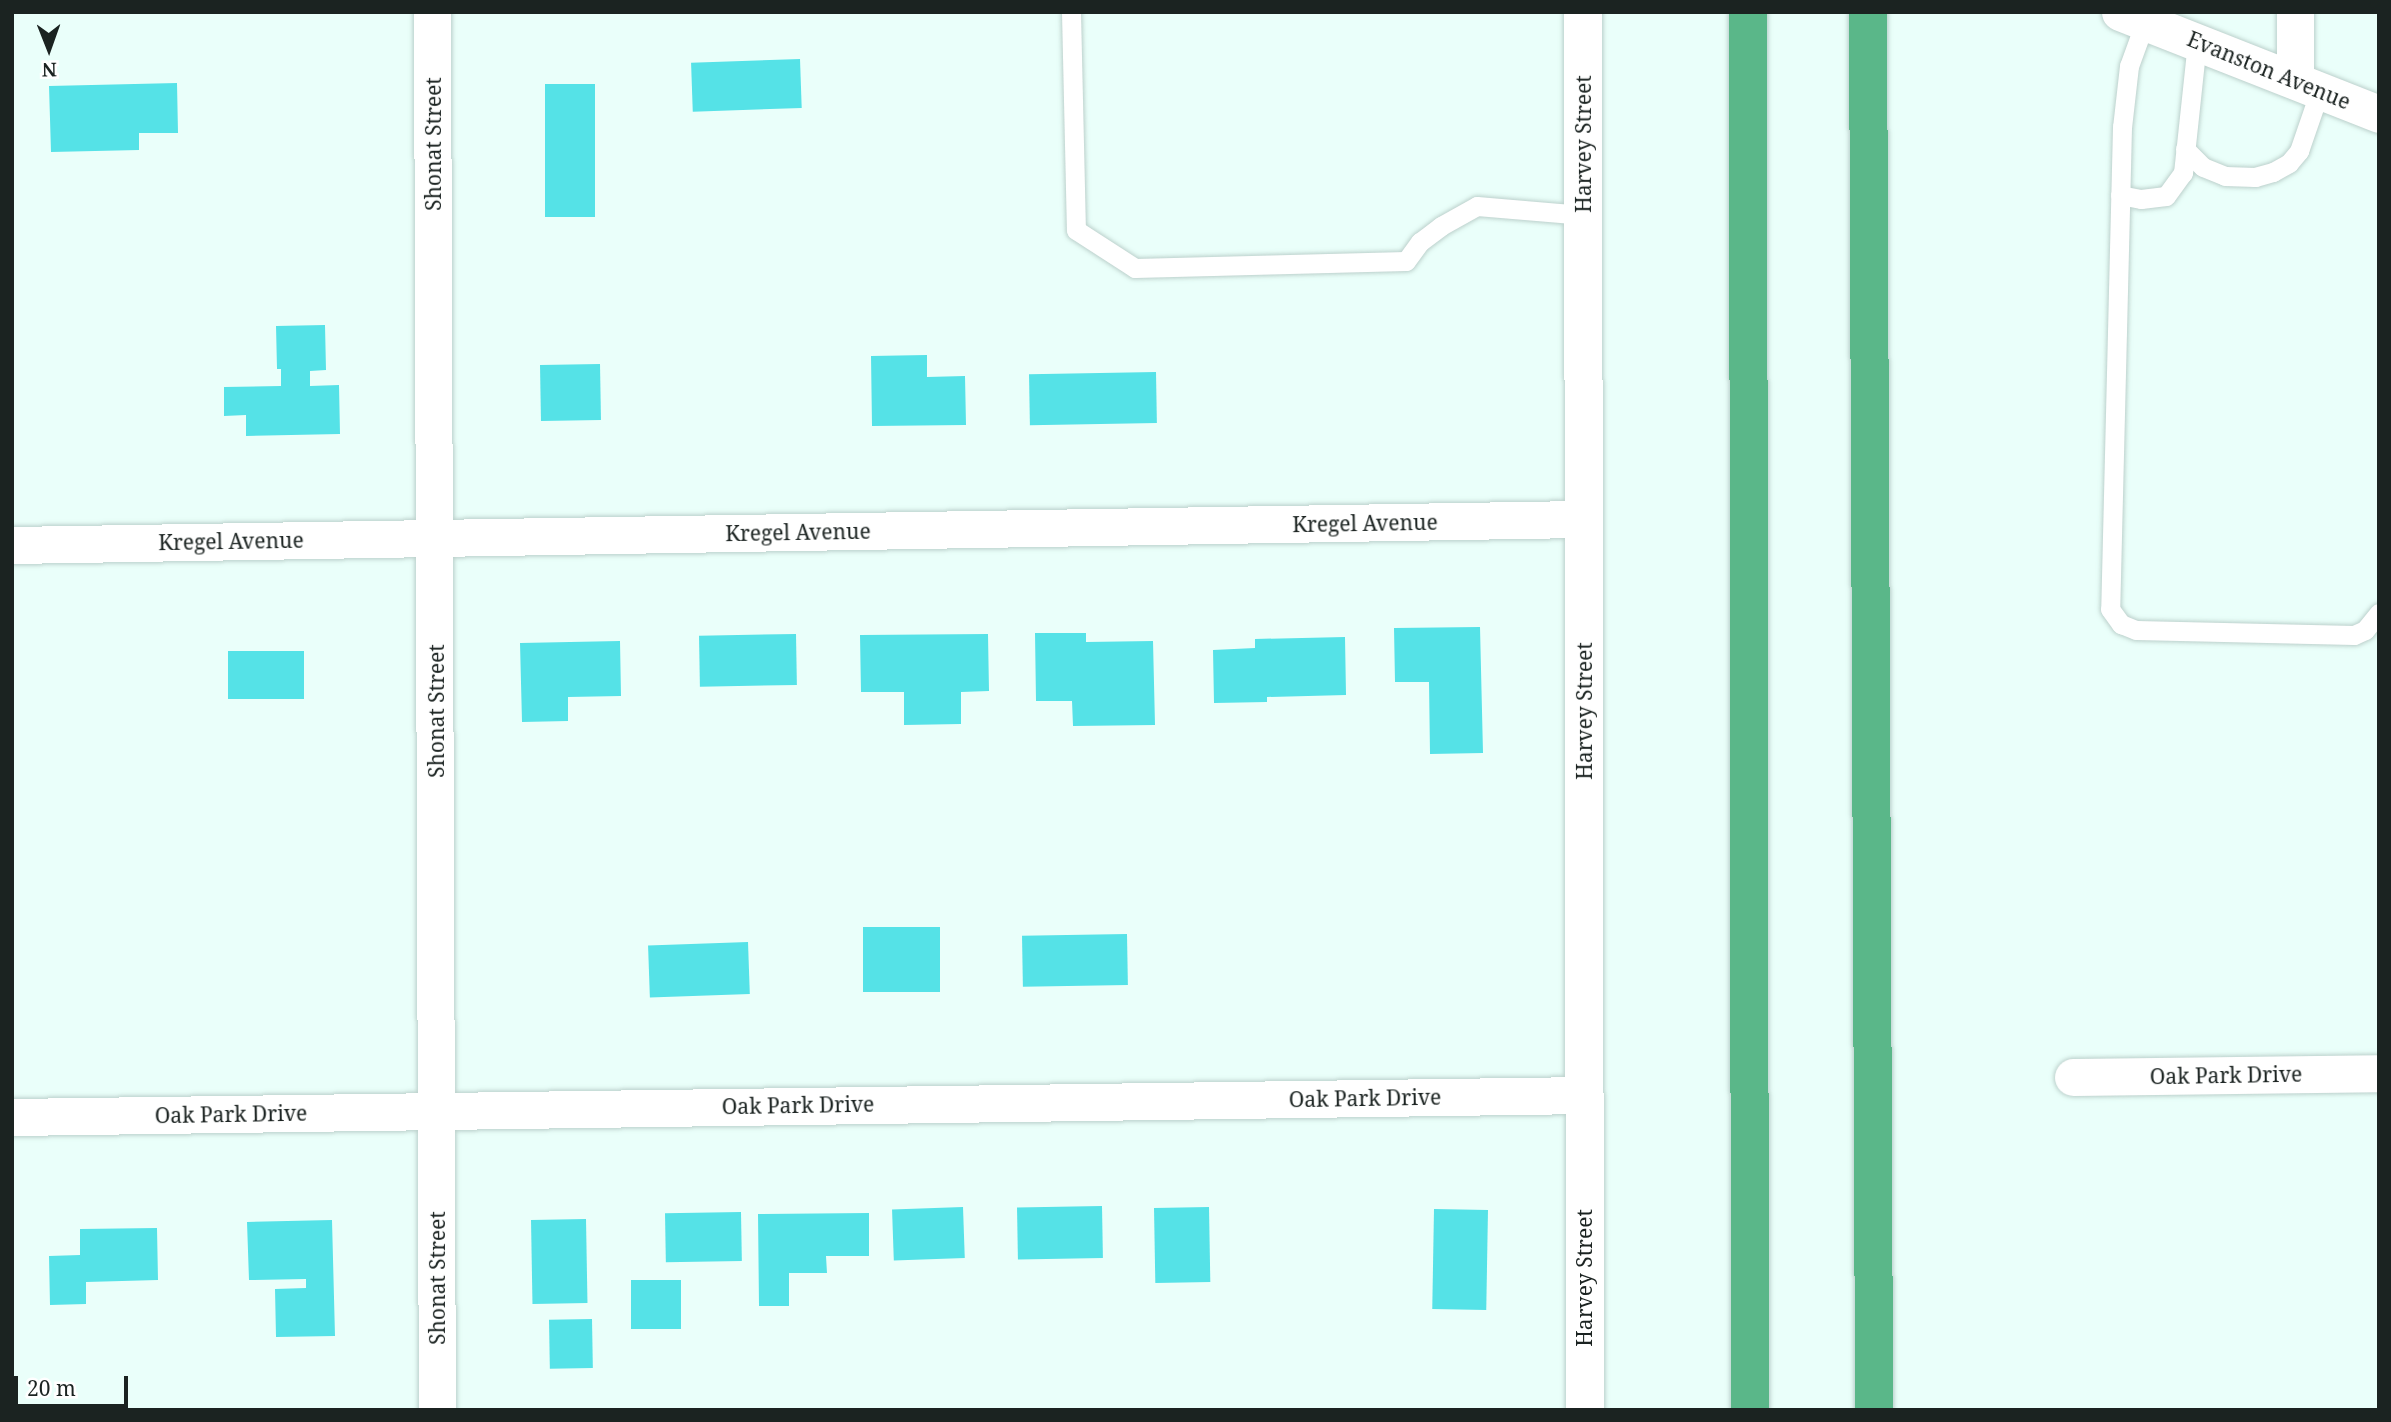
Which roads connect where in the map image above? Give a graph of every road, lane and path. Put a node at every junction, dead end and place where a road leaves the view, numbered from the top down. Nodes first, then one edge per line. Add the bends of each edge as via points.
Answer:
1 (432, 12) edge
2 (1071, 12) edge
3 (1583, 12) edge
4 (1748, 12) edge
5 (1868, 12) edge
6 (2295, 12) edge
7 (2133, 17) edge
8 (2197, 41) junction
9 (2307, 84) junction
10 (2379, 114) edge
11 (2185, 149) junction
12 (2120, 195) junction
13 (1584, 215) junction
14 (1584, 519) junction
15 (436, 538) junction
16 (12, 545) edge
17 (2379, 613) edge
18 (2379, 1073) edge
19 (2073, 1077) dead end
20 (1584, 1095) junction
21 (436, 1110) junction
22 (12, 1117) edge
23 (437, 1410) edge
24 (1585, 1410) edge
25 (1750, 1410) edge
26 (1874, 1410) edge

1 - 15 street, Shonat Street
2 - 13 lane via 1076,230 1135,268 1406,261 1420,242 1478,206
3 - 13 street, Harvey Street
4 - 25 highway
5 - 26 highway
6 - 9 street
7 - 8 street, Evanston Avenue
7 - 12 lane
8 - 9 street, Evanston Avenue
8 - 11 lane
9 - 10 street, Evanston Avenue
9 - 11 lane via 2299,150 2273,172 2225,176 2203,167
11 - 12 lane via 2183,173 2166,196 2141,199
12 - 17 lane via 2110,609 2121,624 2136,630 2354,635 2365,630
13 - 14 street, Harvey Street
14 - 15 street, Kregel Avenue
14 - 20 street, Harvey Street
15 - 16 street, Kregel Avenue
15 - 21 street, Shonat Street
18 - 19 street, Oak Park Drive
20 - 21 street, Oak Park Drive
20 - 24 street, Harvey Street
21 - 22 street, Oak Park Drive
21 - 23 street, Shonat Street

